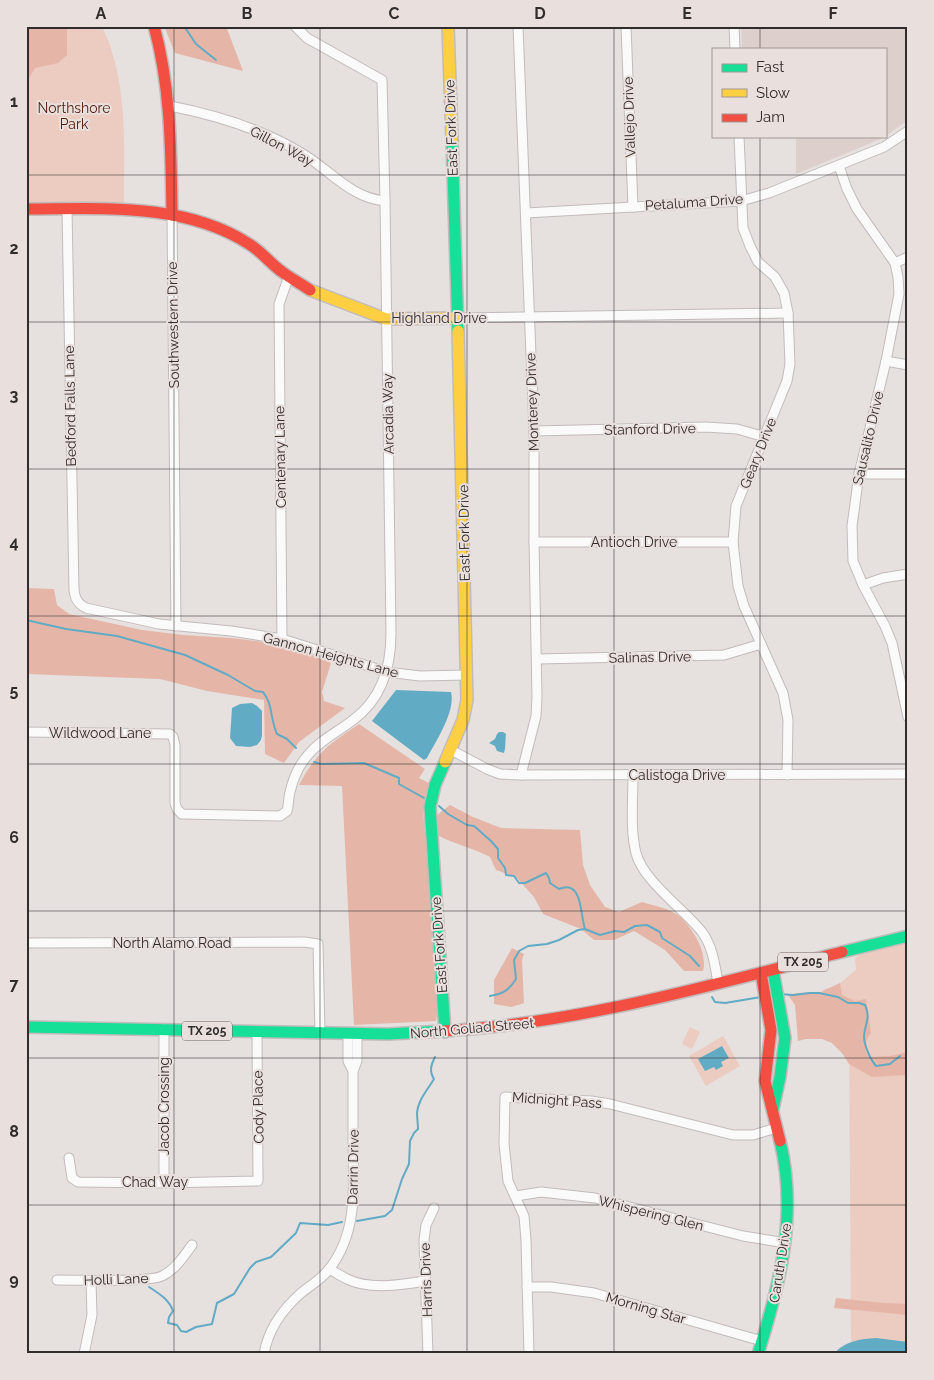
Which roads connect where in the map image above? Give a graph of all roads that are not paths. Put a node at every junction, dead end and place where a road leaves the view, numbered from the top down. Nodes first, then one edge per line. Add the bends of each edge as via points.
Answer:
1 (154, 26) edge
2 (295, 26) edge
3 (448, 26) edge
4 (518, 26) edge
5 (626, 26) edge
6 (734, 26) edge
7 (735, 48) edge
8 (170, 106) junction
9 (908, 131) edge
10 (739, 138) edge
11 (839, 166) junction
12 (741, 200) junction
13 (386, 201) junction
14 (633, 207) junction
15 (26, 209) edge
16 (67, 209) junction
17 (526, 213) junction
18 (172, 215) junction
19 (908, 257) edge
20 (895, 263) junction
21 (289, 276) junction
22 (788, 313) junction
23 (530, 317) junction
24 (458, 318) junction
25 (386, 319) junction
26 (886, 360) junction
27 (908, 365) edge
28 (534, 431) junction
29 (765, 437) junction
30 (859, 474) junction
31 (908, 474) edge
32 (534, 542) junction
33 (733, 542) junction
34 (908, 574) edge
35 (863, 585) junction
36 (78, 603) joint
37 (176, 626) junction
38 (282, 639) junction
39 (762, 644) junction
40 (537, 659) junction
41 (387, 672) junction
42 (467, 676) junction
43 (904, 678) edge
44 (908, 717) edge
45 (26, 732) edge
46 (451, 750) junction
47 (908, 774) edge
48 (521, 775) junction
49 (787, 775) junction
50 (634, 776) junction
51 (179, 812) joint
52 (908, 936) edge
53 (26, 942) edge
54 (773, 970) junction
55 (760, 973) junction
56 (718, 983) junction
57 (26, 1027) edge
58 (164, 1029) junction
59 (257, 1032) junction
60 (445, 1032) junction
61 (320, 1034) junction
62 (353, 1034) junction
63 (772, 1113) junction
64 (776, 1128) junction
65 (69, 1158) dead end
66 (258, 1182) joint
67 (164, 1183) junction
68 (516, 1196) junction
69 (434, 1208) dead end
70 (786, 1242) junction
71 (192, 1245) dead end
72 (329, 1269) junction
73 (57, 1280) dead end
74 (92, 1281) junction
75 (425, 1281) junction
76 (527, 1287) junction
77 (762, 1341) junction
78 (84, 1354) edge
79 (264, 1354) edge
80 (428, 1354) edge
81 (528, 1354) edge
82 (758, 1354) edge

1 - 8 street, Southwestern Drive
2 - 13 street, Arcadia Way via 307,38 382,80
3 - 24 street, East Fork Drive
4 - 17 street, Monterey Drive
5 - 14 street, Vallejo Drive
6 - 7 street
8 - 13 street, Gillon Way via 253,129 303,154 355,192 372,200
8 - 18 street, Southwestern Drive
9 - 11 street, Petaluma Drive via 884,148
10 - 12 street, Geary Drive
11 - 12 street, Petaluma Drive
11 - 20 street, Sausalito Drive via 857,209
12 - 14 street, Petaluma Drive
12 - 22 street, Geary Drive via 743,228 750,246 758,262 775,278 784,294
13 - 25 street, Arcadia Way
14 - 17 street, Petaluma Drive
15 - 16 street, Highland Drive
16 - 18 street, Highland Drive via 119,209
16 - 36 street, Bedford Falls Lane via 74,596
17 - 23 street, Monterey Drive
18 - 21 street, Highland Drive via 217,227 250,244
18 - 37 street, Southwestern Drive
19 - 20 street
20 - 26 street, Sausalito Drive via 899,294
21 - 25 street, Highland Drive via 312,291
21 - 38 street, Centenary Lane via 279,304
22 - 23 street, Highland Drive
22 - 29 street, Geary Drive via 790,364 787,381
23 - 24 street, Highland Drive
23 - 28 street, Monterey Drive
24 - 25 street, Highland Drive
24 - 42 street, East Fork Drive
25 - 41 street, Arcadia Way via 391,641
26 - 27 street
26 - 30 street, Sausalito Drive
28 - 29 street, Stanford Drive via 706,427 737,429
28 - 32 street, Monterey Drive
29 - 33 street, Geary Drive via 736,506
30 - 31 street
30 - 35 street, Sausalito Drive via 852,526 853,561
32 - 33 street, Antioch Drive
32 - 40 street, Monterey Drive
33 - 39 street, Geary Drive via 739,591
34 - 35 street
35 - 43 street, Sausalito Drive via 892,643
36 - 37 street, Gannon Heights Lane via 86,608
37 - 38 street, Gannon Heights Lane
38 - 41 street, Gannon Heights Lane
39 - 40 street, Salinas Drive via 724,655
39 - 49 street, Geary Drive via 785,702 788,720
40 - 48 street, Monterey Drive via 536,716
41 - 42 street, Gannon Heights Lane
41 - 51 street, Arcadia Way via 379,691 364,712 328,735 307,755 294,780 284,814 186,815
42 - 46 street, East Fork Drive via 463,720
43 - 44 street, Sausalito Drive
45 - 51 street, Wildwood Lane via 166,733 173,737 175,745
46 - 48 street, Calistoga Drive via 500,774
46 - 60 street, East Fork Drive via 435,786 430,807
47 - 49 street, Calistoga Drive
48 - 50 street, Calistoga Drive
49 - 50 street, Calistoga Drive
50 - 56 street via 636,853 644,869 702,932 711,950
52 - 54 street, North Goliad Street / TX 205
53 - 61 street, North Alamo Road via 318,944
54 - 55 street, North Goliad Street / TX 205
54 - 63 street, Caruth Drive via 785,1038
55 - 56 street, North Goliad Street / TX 205
55 - 63 street, Caruth Drive via 770,1030 765,1080
56 - 60 street, North Goliad Street / TX 205 via 591,1013
57 - 58 street, North Goliad Street / TX 205
58 - 59 street, North Goliad Street / TX 205
58 - 67 street, Jacob Crossing
59 - 61 street, North Goliad Street / TX 205
59 - 66 street, Cody Place
60 - 62 street, North Goliad Street / TX 205
61 - 62 street, North Goliad Street / TX 205
62 - 72 street, Darrin Drive via 348,1061 353,1071 353,1210 345,1241
63 - 64 street, Caruth Drive
64 - 68 street, Midnight Pass via 753,1135 732,1135 610,1104 505,1097 504,1144 508,1181
64 - 70 street, Caruth Drive via 788,1197
65 - 67 street, Chad Way via 72,1178 78,1182
66 - 67 street, Chad Way
68 - 70 street, Whispering Glen via 541,1192 595,1198 743,1236
68 - 76 street, Midnight Pass via 524,1216
69 - 75 street, Harris Drive via 426,1225 424,1240
70 - 77 street, Caruth Drive
71 - 74 street, Holli Lane via 181,1260 162,1276
72 - 75 street via 347,1279 371,1284
72 - 79 street, Darrin Drive via 277,1320
73 - 74 street, Holli Lane
74 - 78 street via 92,1315
75 - 80 street, Harris Drive
76 - 77 street, Morning Star via 594,1293
76 - 81 street, Midnight Pass
77 - 82 street, Caruth Drive

